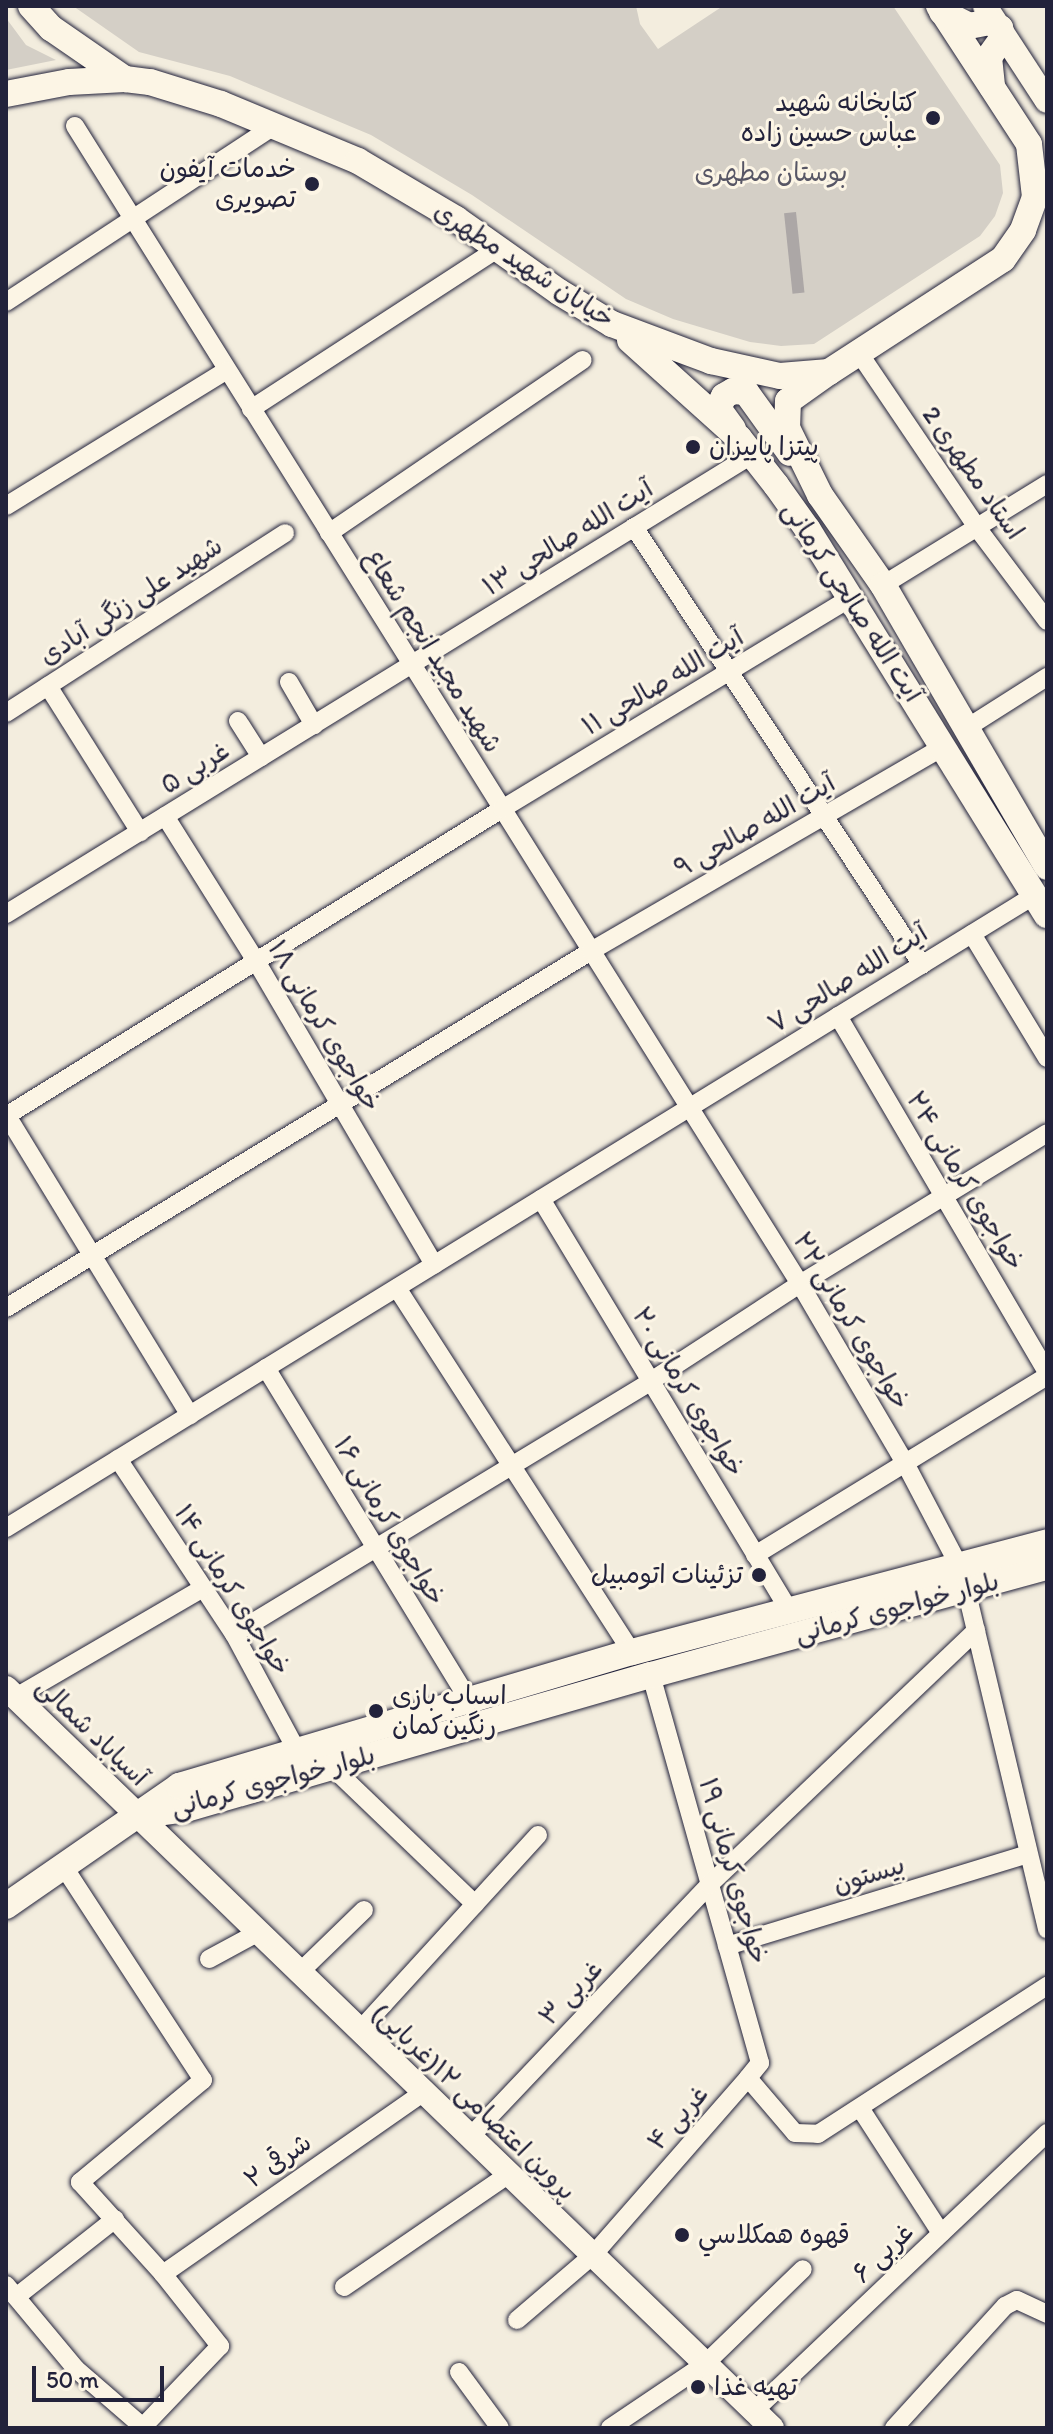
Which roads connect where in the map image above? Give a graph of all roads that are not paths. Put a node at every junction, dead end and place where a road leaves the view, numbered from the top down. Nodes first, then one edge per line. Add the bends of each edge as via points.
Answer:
1 (31, 6) edge
2 (985, 6) edge
3 (940, 9) edge
4 (1000, 28) junction
5 (125, 79) junction
6 (992, 87) junction
7 (1044, 89) edge
8 (6, 94) edge
9 (75, 126) dead end
10 (272, 127) junction
11 (1041, 196) edge
12 (133, 221) junction
13 (499, 248) junction
14 (6, 302) edge
15 (612, 324) junction
16 (859, 353) junction
17 (583, 360) dead end
18 (227, 370) junction
19 (829, 372) junction
20 (251, 409) junction
21 (746, 446) junction
22 (1047, 484) edge
23 (820, 495) junction
24 (6, 506) edge
25 (634, 527) junction
26 (978, 529) junction
27 (285, 533) dead end
28 (329, 533) junction
29 (883, 585) junction
30 (851, 598) junction
31 (1047, 621) edge
32 (412, 665) junction
33 (730, 672) junction
34 (1047, 677) edge
35 (289, 682) dead end
36 (48, 686) junction
37 (6, 713) edge
38 (238, 721) dead end
39 (314, 725) junction
40 (965, 729) junction
41 (944, 746) junction
42 (261, 757) junction
43 (502, 809) junction
44 (165, 816) junction
45 (824, 816) junction
46 (140, 832) junction
47 (1047, 867) edge
48 (1041, 905) edge
49 (6, 914) edge
50 (972, 934) junction
51 (591, 951) junction
52 (256, 961) junction
53 (922, 965) junction
54 (838, 1016) junction
55 (1047, 1058) edge
56 (341, 1104) junction
57 (689, 1108) junction
58 (6, 1115) edge
59 (1047, 1133) edge
60 (944, 1197) junction
61 (541, 1199) junction
62 (93, 1255) junction
63 (434, 1265) junction
64 (800, 1284) junction
65 (397, 1288) junction
66 (6, 1308) edge
67 (266, 1368) junction
68 (1047, 1374) edge
69 (651, 1381) junction
70 (190, 1415) junction
71 (118, 1459) junction
72 (905, 1463) junction
73 (511, 1465) junction
74 (6, 1528) edge
75 (1047, 1542) edge
76 (375, 1548) junction
77 (755, 1555) junction
78 (1047, 1567) edge
79 (962, 1578) junction
80 (203, 1588) junction
81 (790, 1611) junction
82 (976, 1631) junction
83 (234, 1634) junction
84 (632, 1652) junction
85 (651, 1675) junction
86 (11, 1692) edge
87 (469, 1700) junction
88 (297, 1751) junction
89 (332, 1767) junction
90 (138, 1816) junction
91 (538, 1835) dead end
92 (1027, 1854) junction
93 (62, 1864) junction
94 (709, 1885) junction
95 (1043, 1898) edge
96 (475, 1904) junction
97 (6, 1906) edge
98 (364, 1910) dead end
99 (1047, 1930) edge
100 (259, 1932) junction
101 (727, 1946) junction
102 (209, 1959) dead end
103 (300, 1972) junction
104 (1047, 1986) edge
105 (360, 2030) junction
106 (748, 2078) junction
107 (424, 2092) junction
108 (860, 2108) junction
109 (1047, 2133) edge
110 (470, 2137) junction
111 (509, 2174) junction
112 (115, 2219) junction
113 (941, 2233) junction
114 (593, 2255) junction
115 (803, 2269) dead end
116 (163, 2274) junction
117 (344, 2287) dead end
118 (11, 2291) edge
119 (1047, 2314) edge
120 (517, 2320) dead end
121 (705, 2364) junction
122 (459, 2372) dead end
123 (754, 2411) junction
124 (142, 2428) edge
125 (500, 2428) edge
126 (610, 2428) edge
127 (772, 2428) edge
128 (894, 2428) edge

1 - 5 main road, خیابان شهید مطهری via 51,28
2 - 4 street
3 - 4 main road via 969,26 990,22
3 - 6 main road, خیابان شهید مطهری
4 - 6 main road via 1002,39 989,57
4 - 7 street
5 - 8 main road, خیابان شهید مطهری via 69,82
5 - 10 main road, خیابان شهید مطهری via 183,91
6 - 11 main road, خیابان شهید مطهری via 1029,144
9 - 12 street, شهید مجید انجم شعاع
10 - 12 street
10 - 13 main road, خیابان شهید مطهری via 358,161
11 - 16 main road, خیابان شهید مطهری via 1003,259
12 - 14 street
12 - 18 street, شهید مجید انجم شعاع
13 - 15 main road, خیابان شهید مطهری
13 - 20 street
15 - 19 main road, خیابان شهید مطهری via 744,371 780,376
15 - 21 main road, آیت الله صالحی کرمانی
16 - 19 main road, خیابان شهید مطهری
16 - 26 street, استاد مطهری 2
17 - 28 street
18 - 20 street, شهید مجید انجم شعاع
18 - 24 street
19 - 23 main road, آیت الله صالحی کرمانی via 788,401 787,428
20 - 28 street, شهید مجید انجم شعاع
21 - 23 main road via 718,408 733,391 746,392
21 - 25 street, آیت الله صالحی ۱۳
21 - 30 main road, آیت الله صالحی کرمانی
22 - 26 street
23 - 29 main road, آیت الله صالحی کرمانی
25 - 32 street, آیت الله صالحی ۱۳
25 - 33 street
26 - 29 street
26 - 31 street, استاد مطهری 2
27 - 36 street, شهید علی زنگی آبادی
28 - 32 street, شهید مجید انجم شعاع
29 - 40 main road, آیت الله صالحی کرمانی
30 - 33 street, آیت الله صالحی ۱۱
30 - 41 main road, آیت الله صالحی کرمانی
32 - 39 street, ۵ غربی
32 - 43 street, شهید مجید انجم شعاع
33 - 43 street, آیت الله صالحی ۱۱
33 - 45 street
34 - 40 street
35 - 39 street
36 - 37 street, شهید علی زنگی آبادی
36 - 46 street
38 - 42 street
39 - 42 street, ۵ غربی
40 - 47 main road, آیت الله صالحی کرمانی
41 - 45 street, آیت الله صالحی ۹
41 - 48 main road, آیت الله صالحی کرمانی
42 - 44 street, ۵ غربی
43 - 51 street, شهید مجید انجم شعاع
43 - 52 street, آیت الله صالحی ۱۱
44 - 46 street, ۵ غربی
44 - 52 street, خواجوی کرمانی ۱۸
45 - 51 street, آیت الله صالحی ۹
45 - 53 street
46 - 49 street, ۵ غربی
48 - 50 street, آیت الله صالحی ۷
50 - 53 street, آیت الله صالحی ۷
50 - 55 street
51 - 56 street, آیت الله صالحی ۹
51 - 57 street, شهید مجید انجم شعاع
52 - 56 street, خواجوی کرمانی ۱۸
52 - 58 street, آیت الله صالحی ۱۱
53 - 54 street, آیت الله صالحی ۷
54 - 57 street, آیت الله صالحی ۷
54 - 60 street, خواجوی کرمانی ۲۴
56 - 62 street, آیت الله صالحی ۹
56 - 63 street, خواجوی کرمانی ۱۸
57 - 61 street, آیت الله صالحی ۷
57 - 64 street, خواجوی کرمانی ۲۲
58 - 62 street
59 - 60 street
60 - 64 street
60 - 68 street, خواجوی کرمانی ۲۴
61 - 63 street, آیت الله صالحی ۷
61 - 69 street, خواجوی کرمانی ۲۰
62 - 66 street, آیت الله صالحی ۹
62 - 70 street
63 - 65 street, آیت الله صالحی ۷
64 - 69 street
64 - 72 street, خواجوی کرمانی ۲۲
65 - 67 street, آیت الله صالحی ۷
65 - 73 street
67 - 70 street, آیت الله صالحی ۷
67 - 76 street, خواجوی کرمانی ۱۶
68 - 72 street
69 - 73 street
69 - 77 street, خواجوی کرمانی ۲۰
70 - 71 street, آیت الله صالحی ۷
71 - 74 street, آیت الله صالحی ۷
71 - 80 street, خواجوی کرمانی ۱۴
72 - 77 street
72 - 79 street, خواجوی کرمانی ۲۲
73 - 76 street
73 - 84 street
75 - 79 main road, بلوار خواجوی کرمانی
76 - 83 street
76 - 87 street, خواجوی کرمانی ۱۶
77 - 81 street, خواجوی کرمانی ۲۰
78 - 79 main road, بلوار خواجوی کرمانی
79 - 81 main road, بلوار خواجوی کرمانی
79 - 82 street, خواجوی کرمانی ۲۲
79 - 85 main road, بلوار خواجوی کرمانی
80 - 83 street, خواجوی کرمانی ۱۴
80 - 86 street
81 - 84 main road, بلوار خواجوی کرمانی
82 - 92 street, خواجوی کرمانی ۲۲
82 - 94 street, غربی ۳
83 - 88 street, خواجوی کرمانی ۱۴
84 - 87 main road, بلوار خواجوی کرمانی
85 - 89 main road, بلوار خواجوی کرمانی
85 - 94 street, خواجوی کرمانی ۱۹
86 - 90 street, آسیاباد شمالی
87 - 88 main road, بلوار خواجوی کرمانی
88 - 90 main road, بلوار خواجوی کرمانی via 179,1786
89 - 90 main road, بلوار خواجوی کرمانی via 186,1809
89 - 96 street
90 - 93 main road
90 - 100 street, پروین اعتصامی ۱۲(غربایی)
91 - 96 street
92 - 95 street, خواجوی کرمانی ۲۲
92 - 101 street, بیستون
93 - 97 main road
93 - 112 street via 203,2080 80,2182
94 - 101 street, خواجوی کرمانی ۱۹
94 - 110 street, غربی ۳
95 - 99 street, خواجوی کرمانی ۲۲
96 - 105 street
98 - 103 street
100 - 102 street
100 - 103 street, پروین اعتصامی ۱۲(غربایی)
101 - 106 street, خواجوی کرمانی ۱۹ via 760,2063
103 - 105 street, پروین اعتصامی ۱۲(غربایی)
104 - 108 street
105 - 107 street, پروین اعتصامی ۱۲(غربایی)
106 - 108 street via 795,2133 806,2136
106 - 114 street, غربی ۴
107 - 110 street, پروین اعتصامی ۱۲(غربایی)
107 - 116 street, شرقی ۲
108 - 113 street
109 - 113 street, غربی ۶
110 - 111 street, پروین اعتصامی ۱۲(غربایی)
111 - 114 street, پروین اعتصامی ۱۲(غربایی)
111 - 117 street
112 - 116 street
112 - 118 street
113 - 123 street, غربی ۶
114 - 120 street, غربی ۴
114 - 121 street, پروین اعتصامی ۱۲(غربایی)
115 - 121 street
116 - 124 street via 220,2346
118 - 124 street via 76,2369
119 - 128 street via 1017,2300 1005,2306
121 - 123 street, پروین اعتصامی ۱۲(غربایی)
121 - 126 street
122 - 125 street
123 - 127 street, پروین اعتصامی ۱۲(غربایی)

